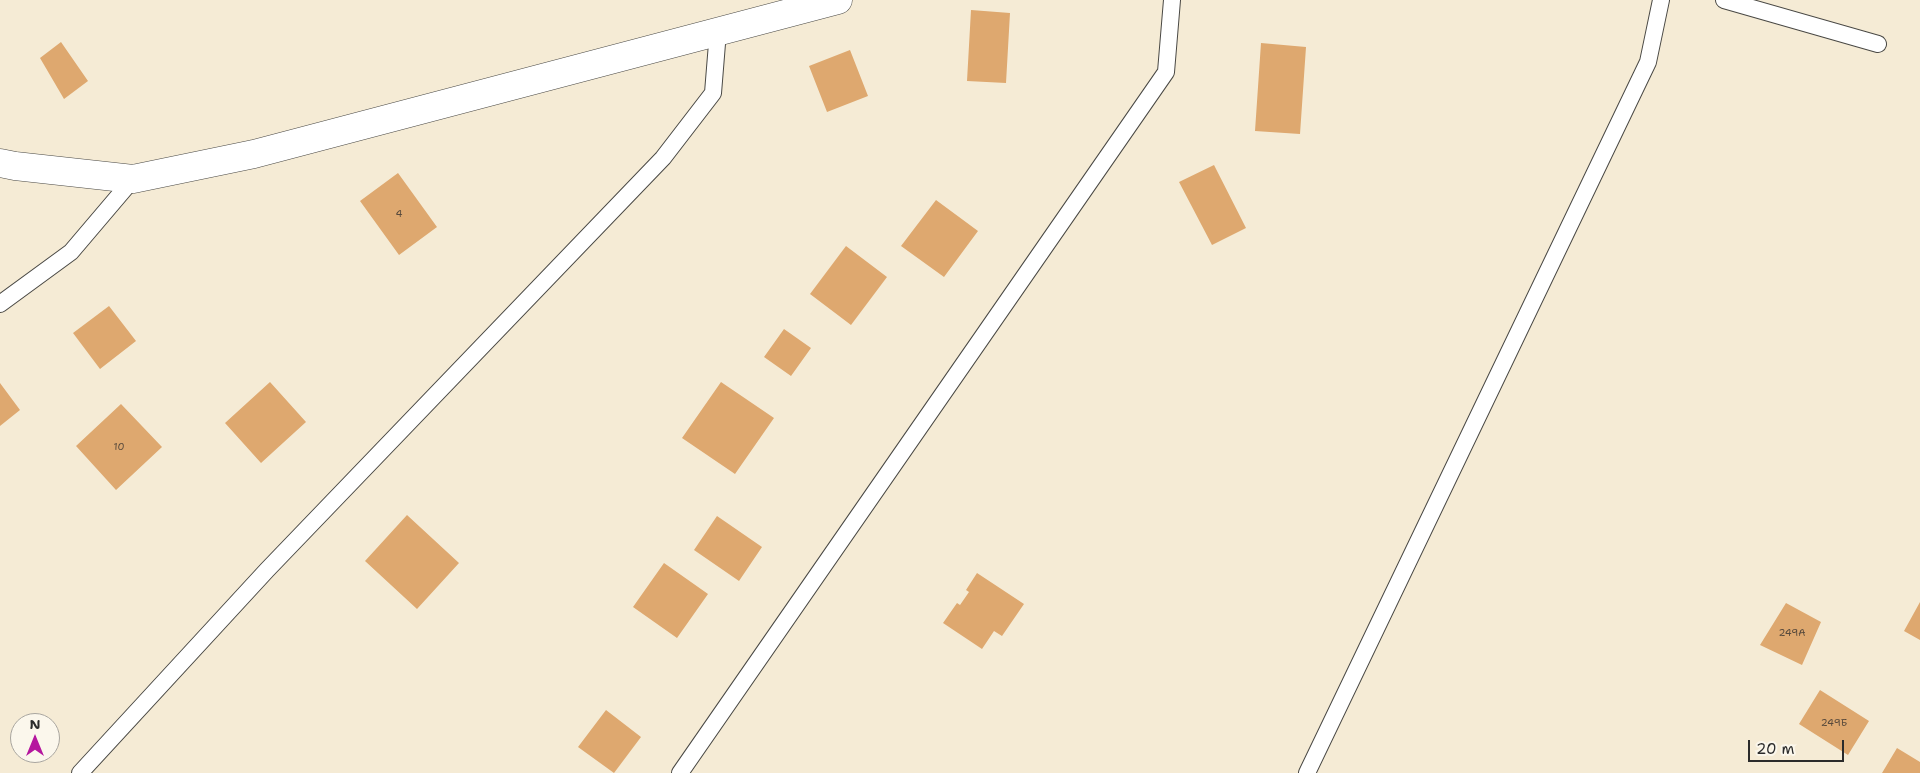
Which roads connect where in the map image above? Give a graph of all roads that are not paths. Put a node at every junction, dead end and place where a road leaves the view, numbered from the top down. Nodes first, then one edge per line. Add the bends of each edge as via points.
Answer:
1 (838, 0) edge
2 (1172, 0) edge
3 (1661, 0) edge
4 (1724, 0) edge
5 (718, 32) junction
6 (1878, 44) dead end
7 (0, 162) edge
8 (133, 179) junction
9 (0, 304) edge
10 (80, 773) edge
11 (680, 773) edge
12 (1307, 773) edge

1 - 5 street
2 - 11 lane via 1166,72
3 - 12 lane via 1648,62
4 - 6 lane
5 - 8 street via 254,154
5 - 10 lane via 713,93 663,158 267,570
7 - 8 street
8 - 9 lane via 71,252

